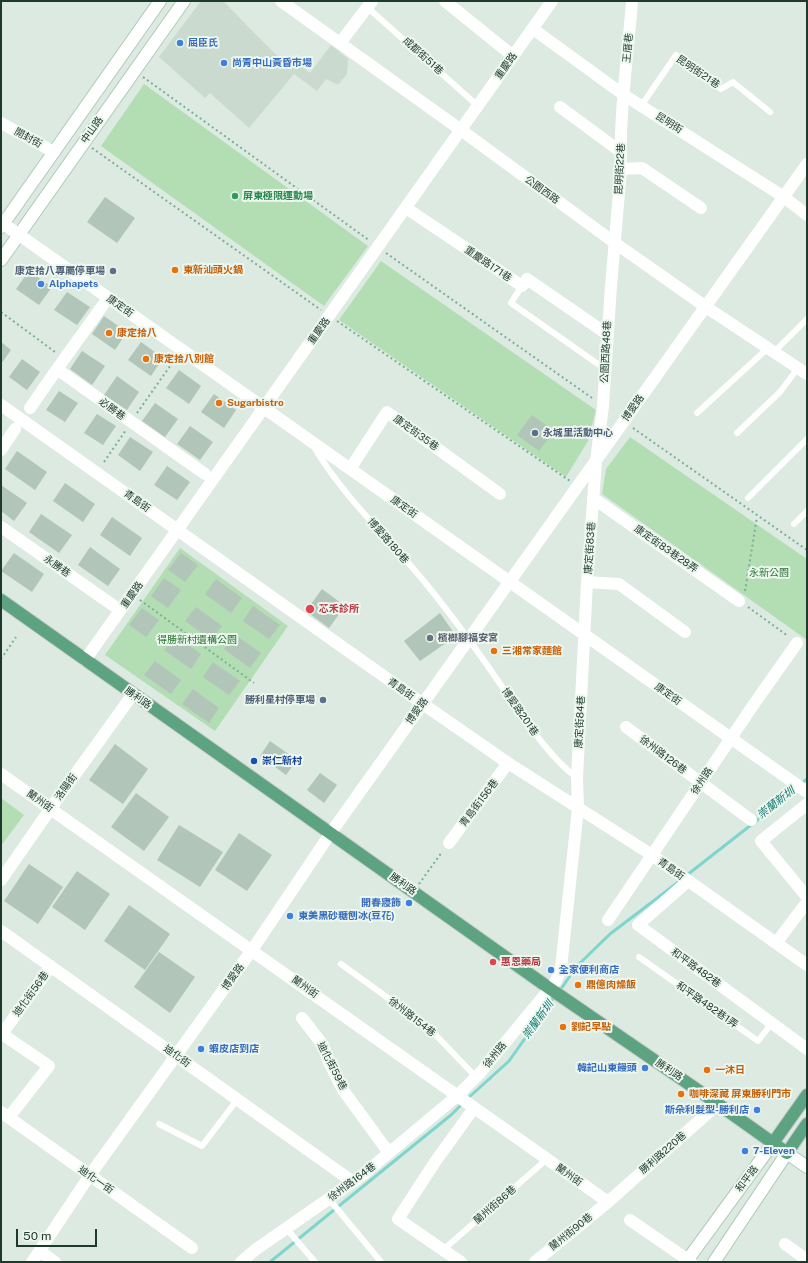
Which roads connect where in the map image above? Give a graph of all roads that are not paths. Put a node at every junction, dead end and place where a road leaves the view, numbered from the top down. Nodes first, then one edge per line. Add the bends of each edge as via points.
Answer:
1 (160, 1) edge
2 (184, 1) edge
3 (281, 1) edge
4 (445, 1) edge
5 (552, 1) edge
6 (632, 1) edge
7 (370, 4) edge
8 (533, 29) junction
9 (340, 43) junction
10 (513, 56) junction
11 (624, 95) junction
12 (478, 106) junction
13 (641, 106) junction
14 (560, 107) dead end
15 (770, 112) dead end
16 (1, 123) edge
17 (461, 130) junction
18 (54, 152) junction
19 (621, 152) junction
20 (807, 164) edge
21 (621, 168) junction
22 (784, 196) junction
23 (406, 208) junction
24 (701, 208) dead end
25 (807, 215) edge
26 (2, 224) edge
27 (19, 234) junction
28 (615, 243) junction
29 (1, 260) edge
30 (522, 286) junction
31 (103, 305) dead end
32 (706, 307) junction
33 (807, 319) edge
34 (607, 334) junction
35 (771, 350) junction
36 (57, 369) junction
37 (606, 369) junction
38 (802, 371) edge
39 (1, 405) edge
40 (30, 408) dead end
41 (264, 408) junction
42 (697, 413) dead end
43 (15, 429) dead end
44 (736, 433) dead end
45 (807, 439) edge
46 (310, 441) junction
47 (1, 450) edge
48 (596, 461) junction
49 (350, 469) junction
50 (206, 474) dead end
51 (500, 494) dead end
52 (593, 498) junction
53 (748, 498) dead end
54 (807, 511) edge
55 (794, 524) dead end
56 (1, 527) edge
57 (178, 530) junction
58 (510, 582) junction
59 (587, 582) junction
60 (1, 600) edge
61 (741, 603) road end
62 (114, 606) dead end
63 (685, 632) dead end
64 (584, 635) junction
65 (469, 639) junction
66 (797, 642) road end
67 (85, 660) junction
68 (133, 694) junction
69 (423, 704) junction
70 (626, 727) dead end
71 (731, 738) junction
72 (508, 763) junction
73 (1, 774) edge
74 (577, 778) junction
75 (700, 783) junction
76 (801, 788) edge
77 (807, 804) edge
78 (50, 808) junction
79 (578, 808) junction
80 (751, 820) dead end
81 (330, 834) junction
82 (449, 843) road end
83 (652, 855) junction
84 (683, 878) junction
85 (1, 880) edge
86 (807, 897) edge
87 (807, 902) edge
88 (608, 920) dead end
89 (1, 931) edge
90 (776, 943) junction
91 (252, 950) junction
92 (639, 957) dead end
93 (341, 964) dead end
94 (807, 965) edge
95 (51, 966) junction
96 (554, 992) junction
97 (302, 1018) dead end
98 (772, 1023) junction
99 (807, 1049) edge
100 (176, 1055) junction
101 (476, 1077) junction
102 (807, 1095) edge
103 (237, 1100) junction
104 (466, 1102) junction
105 (718, 1104) junction
106 (5, 1115) edge
107 (159, 1124) dead end
108 (807, 1124) edge
109 (773, 1143) junction
110 (389, 1153) junction
111 (787, 1153) junction
112 (547, 1159) junction
113 (807, 1167) edge
114 (90, 1175) junction
115 (353, 1182) junction
116 (331, 1201) junction
117 (608, 1202) junction
118 (630, 1220) dead end
119 (290, 1232) junction
120 (785, 1244) dead end
121 (192, 1248) dead end
122 (443, 1250) junction
123 (40, 1251) junction
124 (807, 1260) edge
125 (688, 1261) edge
126 (32, 1262) edge
127 (55, 1262) edge
128 (241, 1262) edge
129 (315, 1262) edge
130 (381, 1262) edge
131 (461, 1262) edge
132 (534, 1262) edge
133 (714, 1262) edge

1 - 18 street, 中山路
2 - 27 street, 中山路
3 - 9 street, 公園西路
4 - 10 street
5 - 8 street, 重慶路
6 - 11 street, 王厝巷
7 - 9 street
7 - 12 lane, 成都街51巷
8 - 10 street, 重慶路
8 - 11 street, 昆明街
9 - 17 street, 公園西路
10 - 12 street, 重慶路
11 - 13 street, 昆明街
11 - 19 street, 昆明街22巷
12 - 17 street, 重慶路
13 - 15 lane, 昆明街21巷 via 676,55 721,89 733,82
13 - 22 street, 昆明街
14 - 19 street
16 - 18 street, 開封街
17 - 23 street, 重慶路
17 - 28 street, 公園西路
18 - 26 street, 中山路
19 - 21 street, 昆明街22巷
20 - 22 street, 博愛路
21 - 24 street via 642,168
21 - 28 street, 昆明街22巷
22 - 25 street, 昆明街
22 - 32 street, 博愛路
23 - 30 street, 重慶路171巷
23 - 41 street, 重慶路
26 - 27 street, 康定街
27 - 29 street, 中山路
27 - 41 street, 康定街
28 - 32 street, 公園西路
28 - 34 street, 公園西路48巷
30 - 34 street, 重慶路171巷 via 527,279
30 - 37 lane via 511,303
31 - 36 street
32 - 35 street, 公園西路
32 - 48 street, 博愛路
33 - 35 lane
34 - 37 street, 公園西路48巷
35 - 38 street, 公園西路
35 - 42 lane
36 - 40 street
36 - 50 street, 必勝巷
37 - 48 street, 公園西路48巷
38 - 44 lane
39 - 57 street, 青島街
41 - 46 street, 康定街
41 - 57 street, 重慶路
43 - 47 street
45 - 53 lane
46 - 49 street, 康定街
46 - 65 lane, 博愛路180巷 via 324,464
48 - 52 street, 康定街83巷
48 - 58 street, 博愛路
49 - 51 street, 康定街35巷 via 387,412
49 - 58 street, 康定街
52 - 59 street, 康定街83巷
52 - 61 street, 康定街83巷28弄
54 - 55 lane
56 - 62 street, 永勝巷
57 - 67 street, 重慶路
57 - 69 street, 青島街
58 - 64 street, 康定街
58 - 65 street, 博愛路
59 - 63 street via 619,584
59 - 64 street, 康定街83巷
60 - 67 main road, 勝利路
64 - 71 street, 康定街
64 - 74 street, 康定街84巷
65 - 69 street, 博愛路
65 - 74 lane, 博愛路201巷 via 548,751
66 - 71 street, 徐州路
67 - 68 main road, 勝利路
68 - 78 street, 洛陽街
68 - 81 main road, 勝利路
69 - 72 street, 青島街
69 - 81 street, 博愛路
70 - 75 street, 徐州路126巷
71 - 75 street, 徐州路
71 - 76 street, 康定街
72 - 79 street, 青島街
72 - 82 street, 青島街156巷
73 - 78 street, 蘭州街
74 - 79 street, 康定街84巷
75 - 80 street, 徐州路126巷
75 - 83 street, 徐州路
77 - 86 street via 760,841
78 - 85 street, 洛陽街
78 - 91 street, 蘭州街
79 - 83 street, 青島街
79 - 96 street, 徐州路 via 561,968
81 - 91 street, 博愛路
81 - 96 main road, 勝利路
83 - 84 street, 青島街
83 - 88 street, 徐州路
84 - 90 street, 青島街
84 - 98 street, 和平路482巷 via 638,925
87 - 90 street
89 - 95 street, 迪化街
90 - 94 street, 青島街
91 - 100 street, 博愛路
91 - 104 street, 蘭州街
92 - 98 lane, 和平路482巷1弄 via 758,1041
93 - 101 lane, 徐州路154巷 via 428,1027
95 - 100 street, 迪化街
95 - 106 street, 迪化街56巷 via 2,1034 49,1066
96 - 101 street, 徐州路
96 - 105 main road, 勝利路
97 - 110 street, 迪化街59巷 via 323,1045 343,1090
98 - 99 street, 和平路482巷
100 - 103 street, 迪化街
100 - 114 street, 博愛路
101 - 104 street, 徐州路
102 - 109 main road, 和平路
103 - 107 lane via 202,1146
103 - 115 street, 迪化街
104 - 110 street, 徐州路164巷
104 - 112 street, 蘭州街
104 - 122 street, 徐州路 via 435,1162 398,1218
105 - 109 main road, 勝利路
105 - 117 street, 勝利路220巷
106 - 114 street, 迪化一街
108 - 111 main road, 和平路
109 - 111 main road, 勝利路
109 - 125 street, 和平路
110 - 115 street, 徐州路164巷
111 - 113 street, 勝利路
111 - 133 street, 和平路
112 - 117 street, 蘭州街
112 - 122 lane, 蘭州街86巷
114 - 121 street, 迪化一街
114 - 123 street, 博愛路
115 - 116 street, 徐州路164巷
116 - 119 street, 徐州路164巷
116 - 130 lane
117 - 132 street, 蘭州街90巷
118 - 125 street
119 - 128 street, 徐州路164巷 via 255,1250
119 - 129 lane
120 - 124 street
122 - 131 street
123 - 126 street, 博愛路
123 - 127 street

